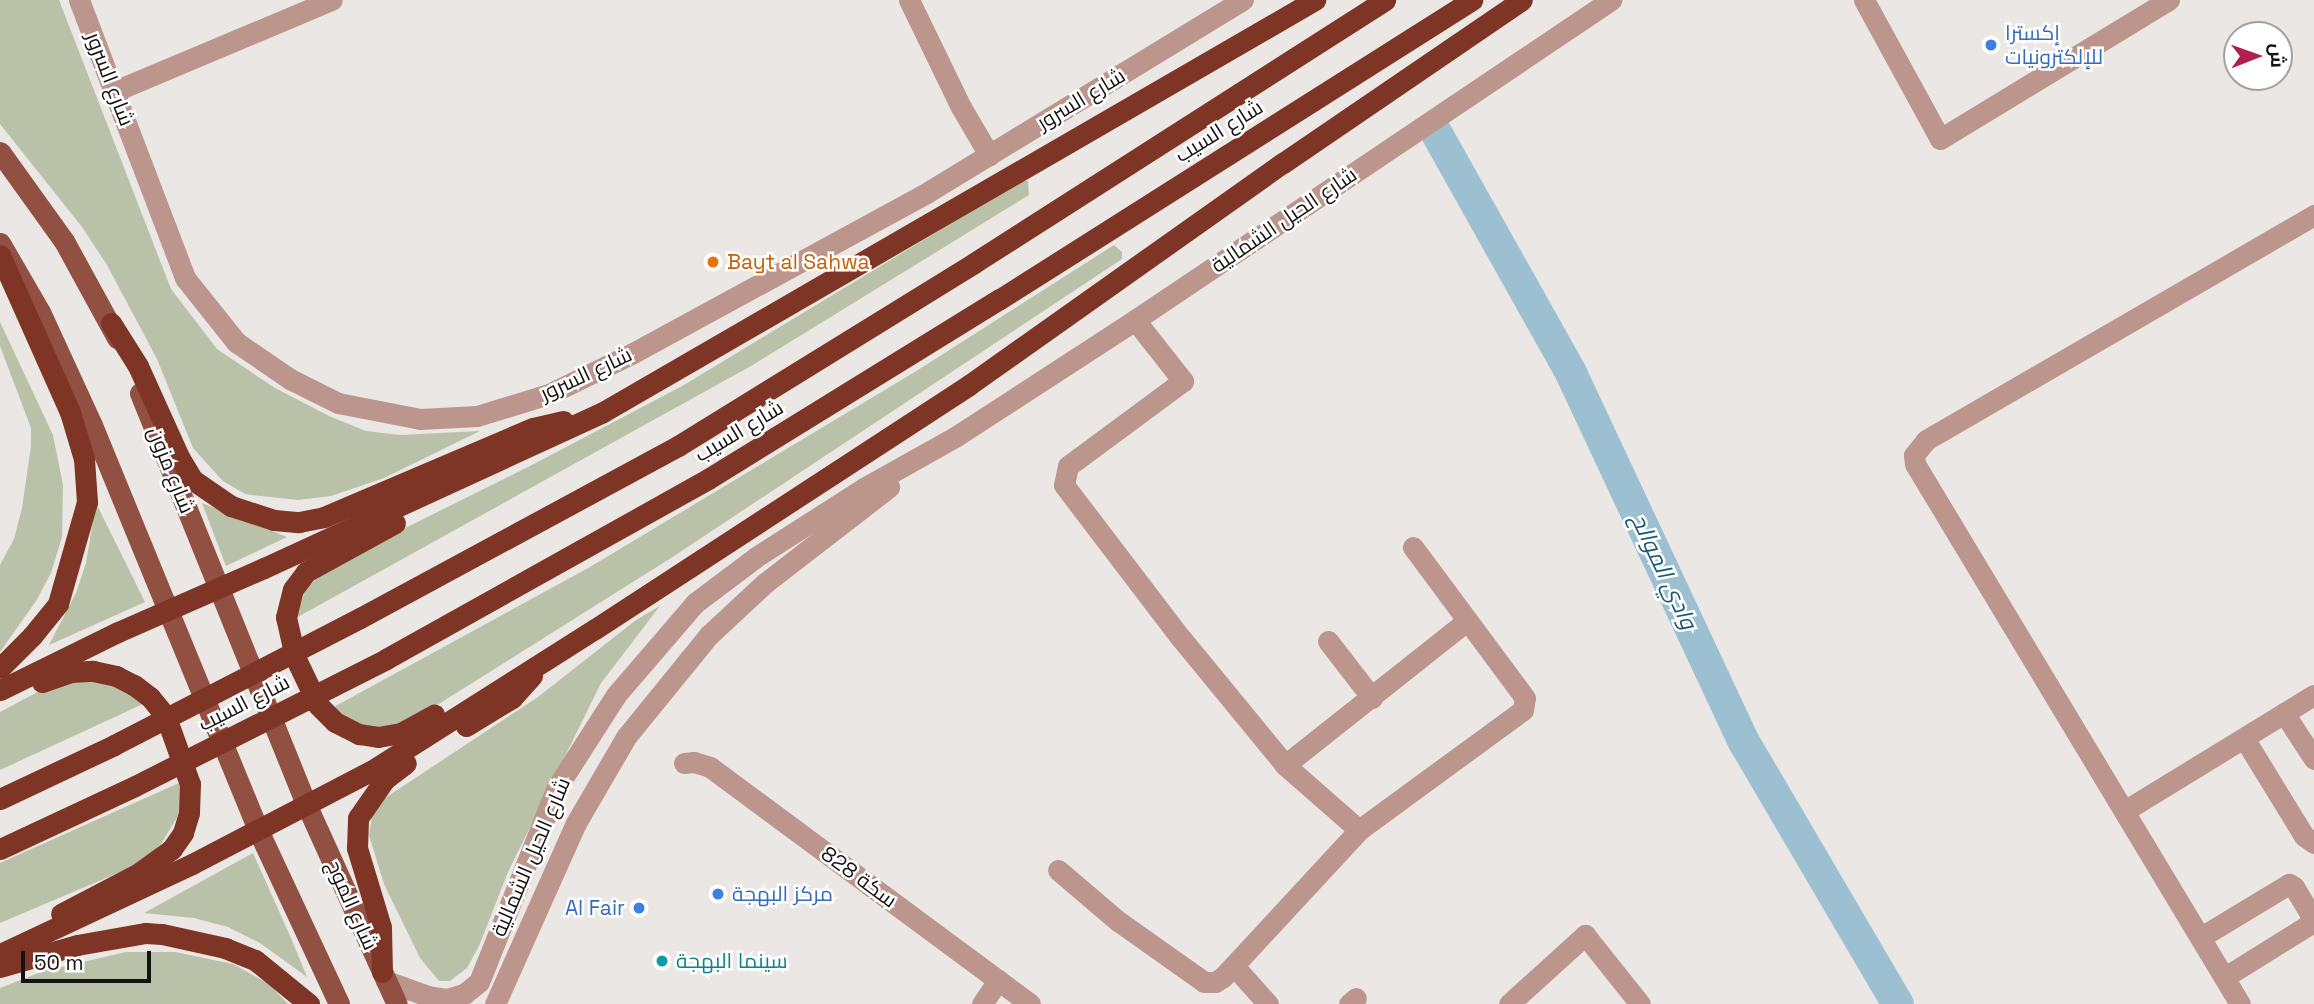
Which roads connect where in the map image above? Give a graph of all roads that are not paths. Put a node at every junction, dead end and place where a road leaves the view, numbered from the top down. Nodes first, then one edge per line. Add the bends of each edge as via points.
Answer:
1 (79, 0) edge
2 (332, 0) edge
3 (909, 0) edge
4 (1243, 0) edge
5 (1315, 0) edge
6 (1385, 0) edge
7 (1472, 0) edge
8 (1522, 0) edge
9 (1611, 0) edge
10 (1864, 0) edge
11 (2169, 0) edge
12 (115, 91) junction
13 (0, 152) edge
14 (989, 155) junction
15 (2314, 215) edge
16 (0, 243) edge
17 (0, 255) edge
18 (1135, 320) junction
19 (111, 323) junction
20 (603, 412) junction
21 (955, 437) junction
22 (480, 470) junction
23 (1413, 547) dead end
24 (220, 587) junction
25 (169, 610) junction
26 (1467, 621) junction
27 (1328, 641) dead end
28 (551, 657) junction
29 (0, 668) edge
30 (516, 677) junction
31 (0, 690) edge
32 (2314, 695) edge
33 (1372, 698) junction
34 (0, 703) edge
35 (2284, 713) junction
36 (2244, 738) junction
37 (578, 752) junction
38 (2314, 759) edge
39 (684, 763) dead end
40 (1285, 765) junction
41 (592, 792) junction
42 (0, 799) edge
43 (307, 806) junction
44 (2126, 810) junction
45 (258, 830) junction
46 (1359, 830) junction
47 (2312, 842) edge
48 (0, 849) edge
49 (1058, 870) dead end
50 (2201, 937) junction
51 (2, 957) edge
52 (1234, 966) junction
53 (384, 977) junction
54 (2225, 977) junction
55 (998, 980) junction
56 (309, 1004) edge
57 (340, 1004) edge
58 (397, 1004) edge
59 (495, 1004) edge
60 (982, 1004) edge
61 (1030, 1004) edge
62 (1268, 1004) edge
63 (1509, 1004) edge
64 (1640, 1004) edge
65 (2240, 1004) edge

1 - 12 street, شارع السرور
2 - 12 street
3 - 14 street
4 - 14 street, شارع السرور
5 - 20 highway
6 - 42 highway, شارع السيب, bridge via 678,446 360,618
7 - 48 highway, شارع السيب, bridge via 708,479 386,659
8 - 28 highway via 969,385
9 - 18 street, شارع الحيل الشمالية
10 - 11 street via 1940,139
12 - 14 street, شارع السرور via 185,278 236,342 290,379 338,403 419,419 477,416 549,394 657,340
13 - 19 main road, شارع مزون via 64,241
15 - 44 street via 1922,443 1914,455
16 - 25 main road via 40,313 92,425
17 - 29 highway via 70,412 84,459 87,502 58,604
18 - 21 street, شارع الحيل الشمالية
18 - 40 street via 1183,381 1068,466 1065,485
19 - 20 highway via 138,366 193,480 223,502 274,520 324,517 533,428
19 - 24 main road, شارع مزون
20 - 22 highway
21 - 37 street, شارع الحيل الشمالية via 864,488 695,603 616,695
21 - 41 street, شارع الحيل الشمالية via 765,583 709,635 626,737
22 - 24 highway
22 - 30 highway via 432,503 306,572 293,589 286,617 295,657 318,705 335,722 359,734 401,733 464,697
23 - 26 street
24 - 25 highway
24 - 43 main road, شارع مزون
25 - 31 highway
25 - 45 main road
26 - 33 street
26 - 46 street via 1526,705
27 - 33 street
28 - 30 highway
28 - 53 highway via 512,698 385,779 358,818 357,848 381,926
30 - 43 highway via 371,771
32 - 35 street
33 - 40 street
34 - 51 highway via 71,672 116,676 150,697 166,717 190,784 183,833 159,861 65,912
35 - 36 street
35 - 38 street
36 - 44 street
36 - 47 street
37 - 41 street via 580,774
37 - 53 street, شارع الحيل الشمالية via 548,808 479,982 464,994 446,999
39 - 55 street, سكة 828 via 710,767
40 - 46 street
41 - 59 street, شارع الحيل الشمالية
43 - 45 highway
43 - 53 main road, شارع الموج
44 - 50 street
45 - 51 highway
45 - 57 main road
46 - 52 street
49 - 52 street via 1118,921 1204,982 1215,982
50 - 54 street
50 - 54 street via 2289,884 2311,914 2310,924
51 - 56 highway via 162,934 255,960
52 - 62 street
53 - 58 main road, شارع الموج
54 - 65 street
55 - 60 street
55 - 61 street, سكة 828
63 - 64 street via 1585,935

